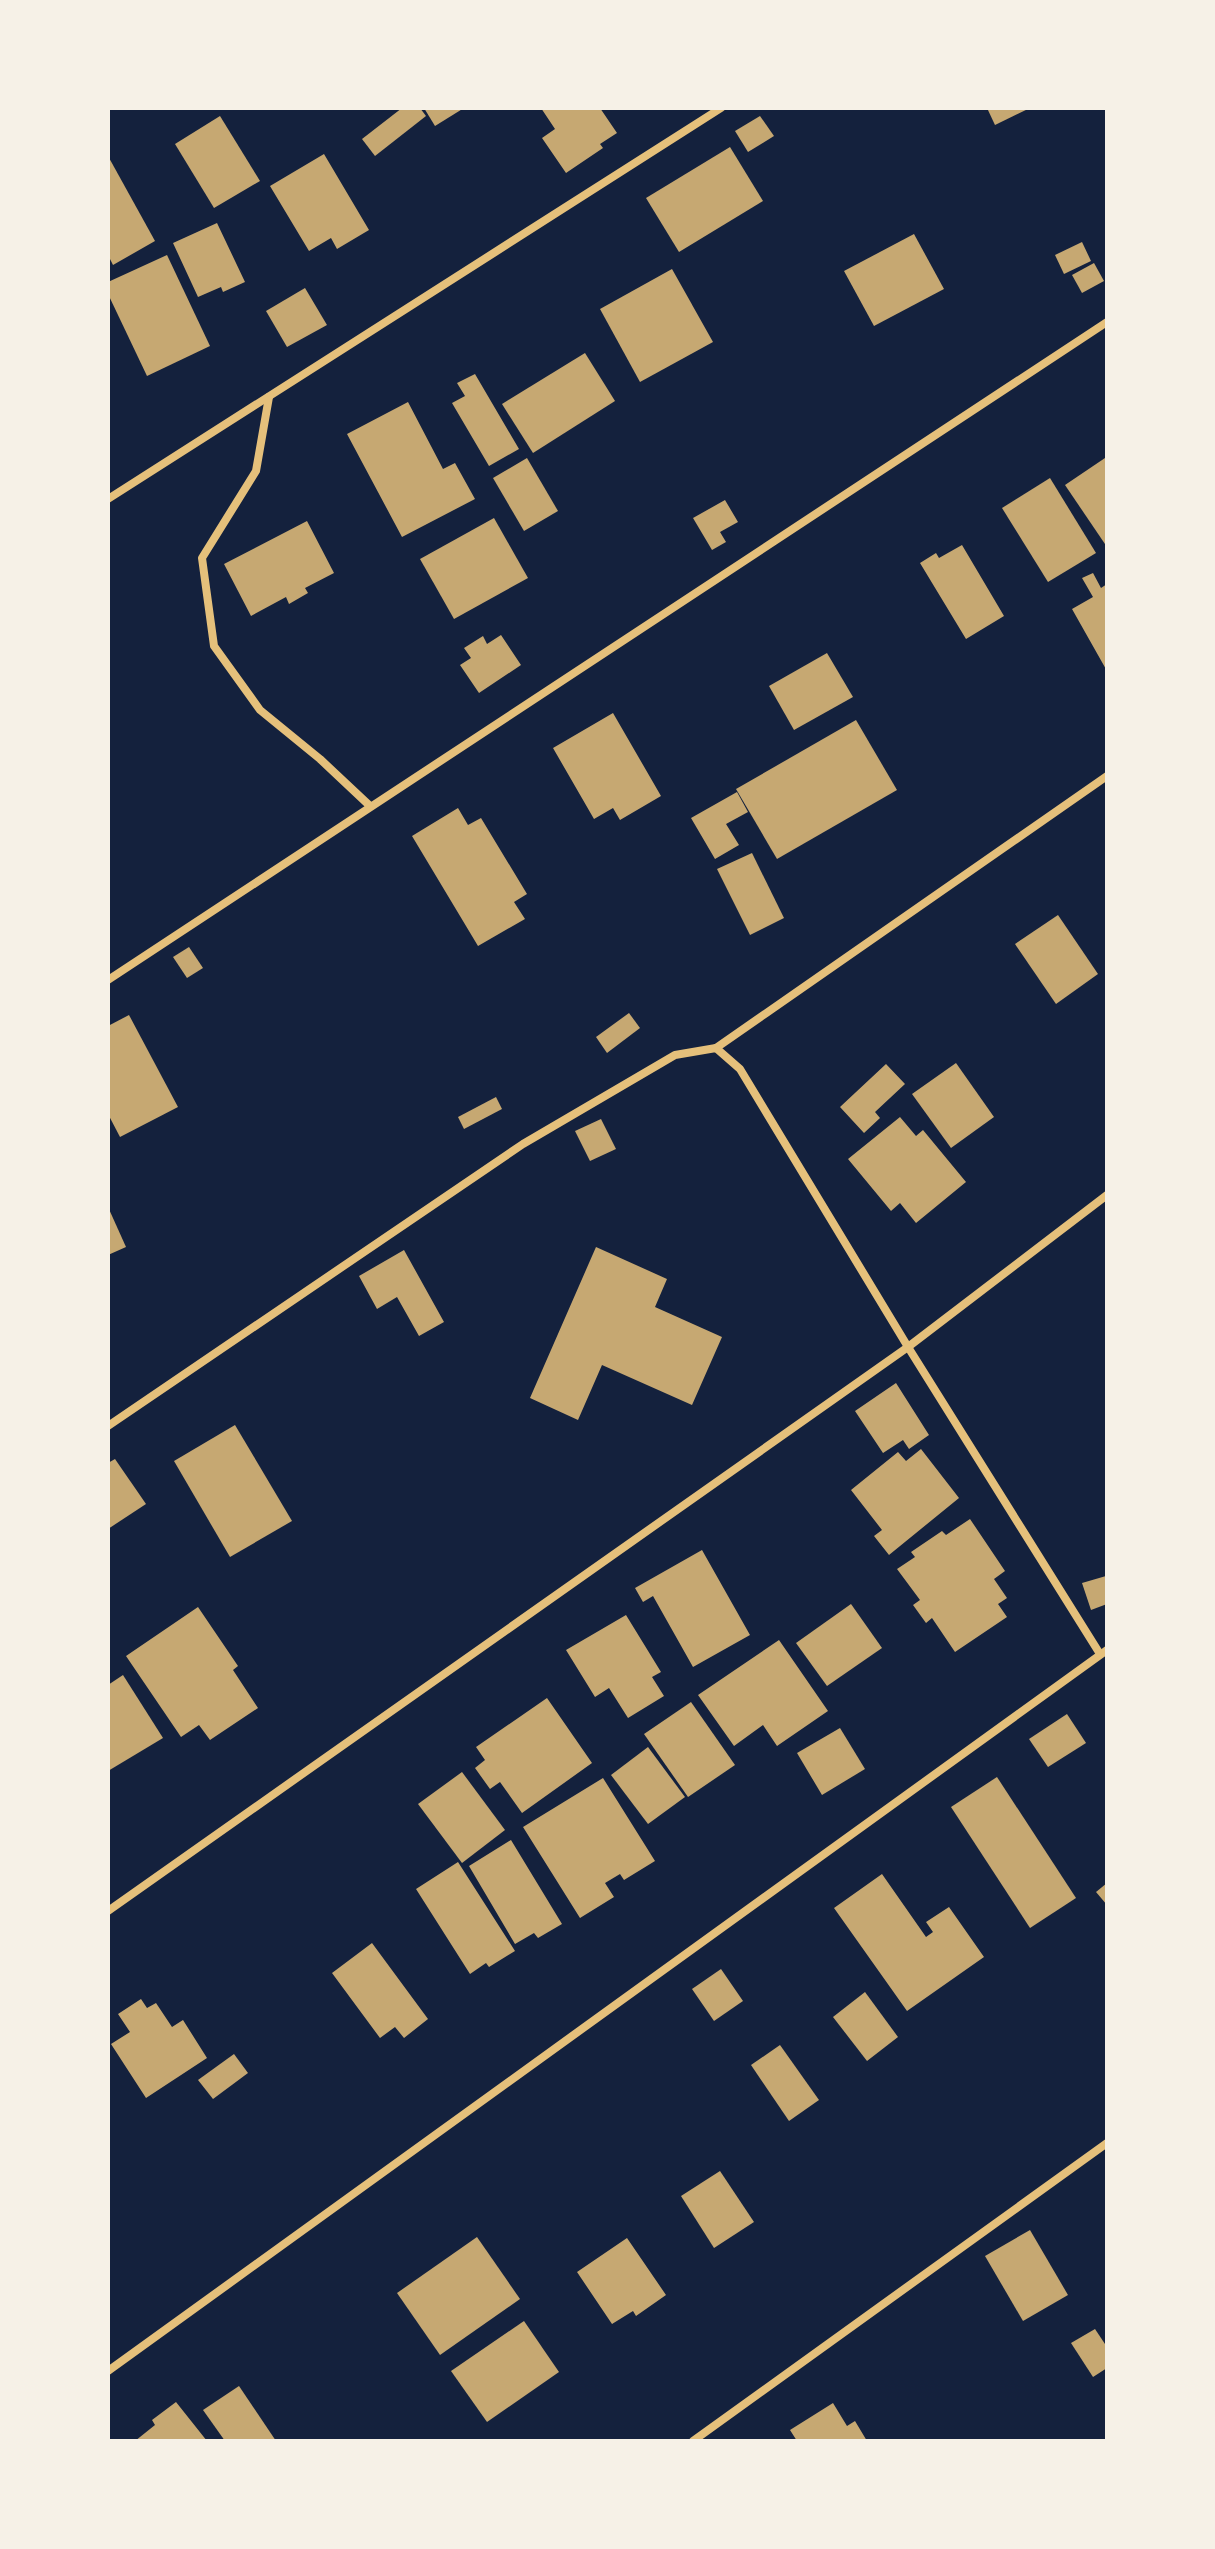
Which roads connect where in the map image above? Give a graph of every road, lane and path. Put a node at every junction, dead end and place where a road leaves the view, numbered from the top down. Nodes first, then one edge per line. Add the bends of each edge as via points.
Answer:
1 (721, 108) edge
2 (1107, 322) edge
3 (269, 397) junction
4 (108, 499) edge
5 (1107, 776) edge
6 (370, 806) junction
7 (108, 980) edge
8 (716, 1048) junction
9 (1107, 1195) edge
10 (908, 1347) junction
11 (108, 1426) edge
12 (1104, 1652) edge
13 (108, 1911) edge
14 (1107, 2143) edge
15 (108, 2371) edge
16 (693, 2441) edge

1 - 3 street
2 - 6 street
3 - 4 street
3 - 6 street via 256,471 202,558 214,646 260,710
5 - 8 street
6 - 7 street
8 - 10 street via 740,1069
8 - 11 street via 675,1055 523,1144
9 - 10 street
10 - 12 street
10 - 13 street
12 - 15 street
14 - 16 street

